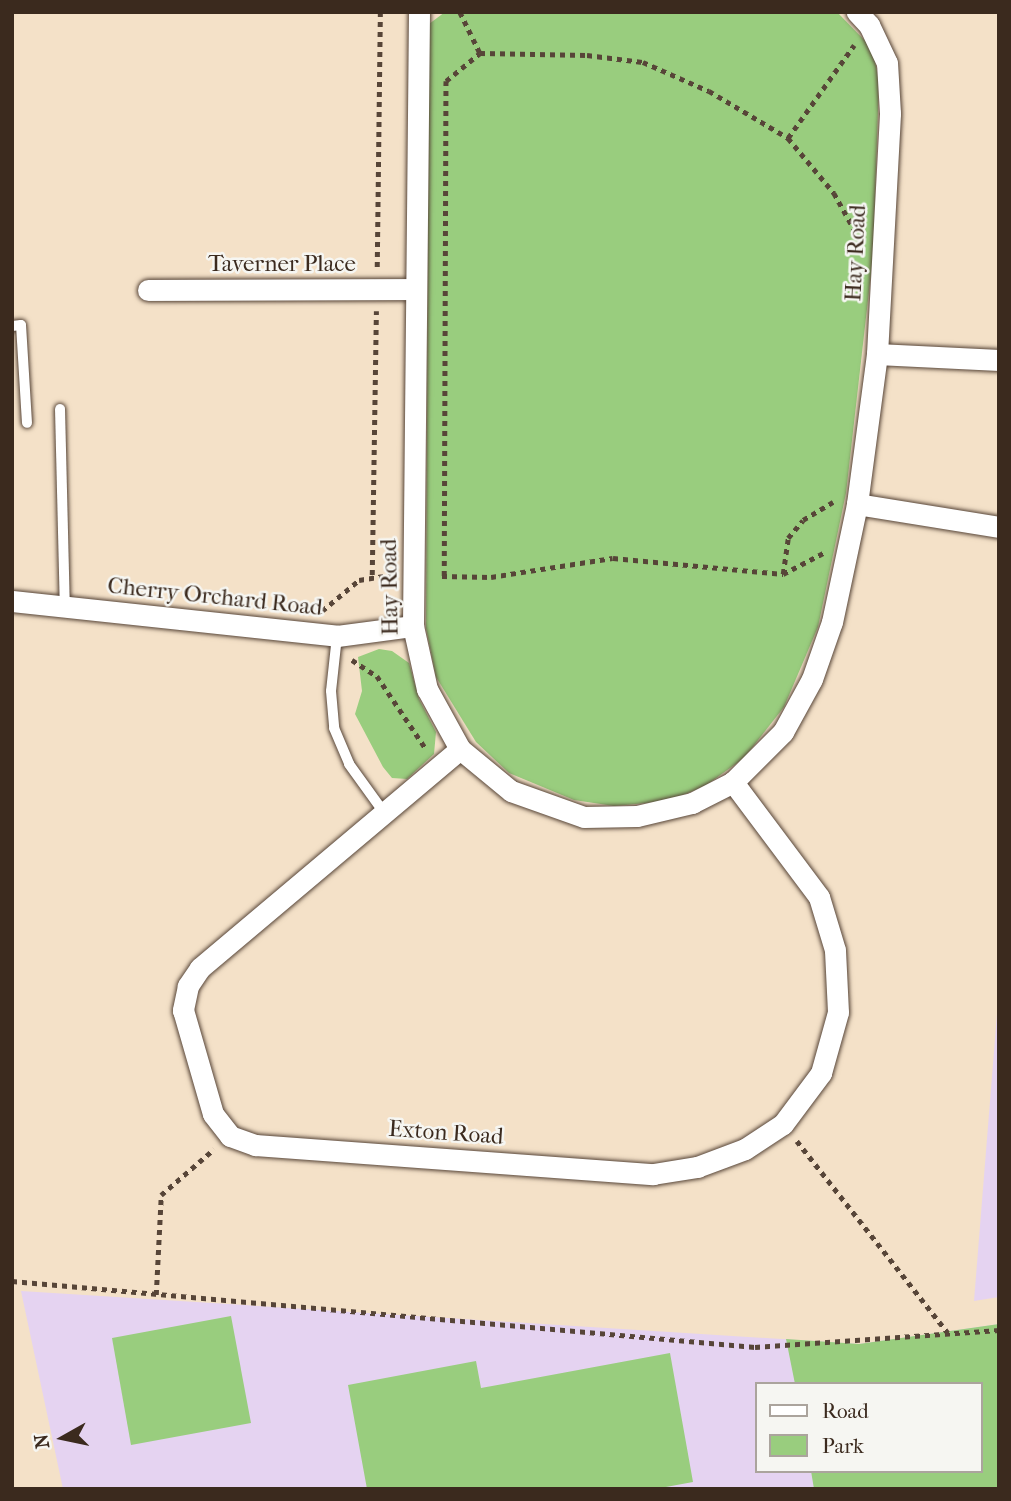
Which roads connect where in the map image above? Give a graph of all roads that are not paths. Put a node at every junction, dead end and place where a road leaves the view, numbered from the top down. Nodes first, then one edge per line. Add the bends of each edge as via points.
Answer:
1 (419, 12) edge
2 (863, 19) edge
3 (416, 289) junction
4 (148, 290) dead end
5 (12, 326) edge
6 (877, 354) junction
7 (999, 360) edge
8 (61, 409) dead end
9 (27, 424) dead end
10 (857, 505) junction
11 (999, 527) edge
12 (12, 601) edge
13 (65, 607) junction
14 (413, 626) junction
15 (336, 646) junction
16 (460, 748) junction
17 (733, 782) junction
18 (385, 814) junction

1 - 3 street, Hay Road
2 - 6 street, Hay Road via 887,63 890,113
3 - 4 street, Taverner Place
3 - 14 street, Hay Road
5 - 9 lane via 20,325
6 - 7 street
6 - 10 street, Hay Road
8 - 13 lane
10 - 11 street
10 - 17 street, Hay Road via 832,622 812,679 783,732
12 - 13 street, Cherry Orchard Road
13 - 15 street, Cherry Orchard Road via 313,634
14 - 15 street, Cherry Orchard Road
14 - 16 street, Hay Road via 427,689
15 - 18 lane via 334,728 349,764
16 - 17 street, Hay Road via 511,792 584,817 637,816 692,803
16 - 18 street
17 - 18 street, Exton Road via 819,897 835,950 838,1012 821,1073 783,1124 745,1149 697,1167 653,1174 255,1145 230,1136 213,1114 183,1010 188,986 200,968

